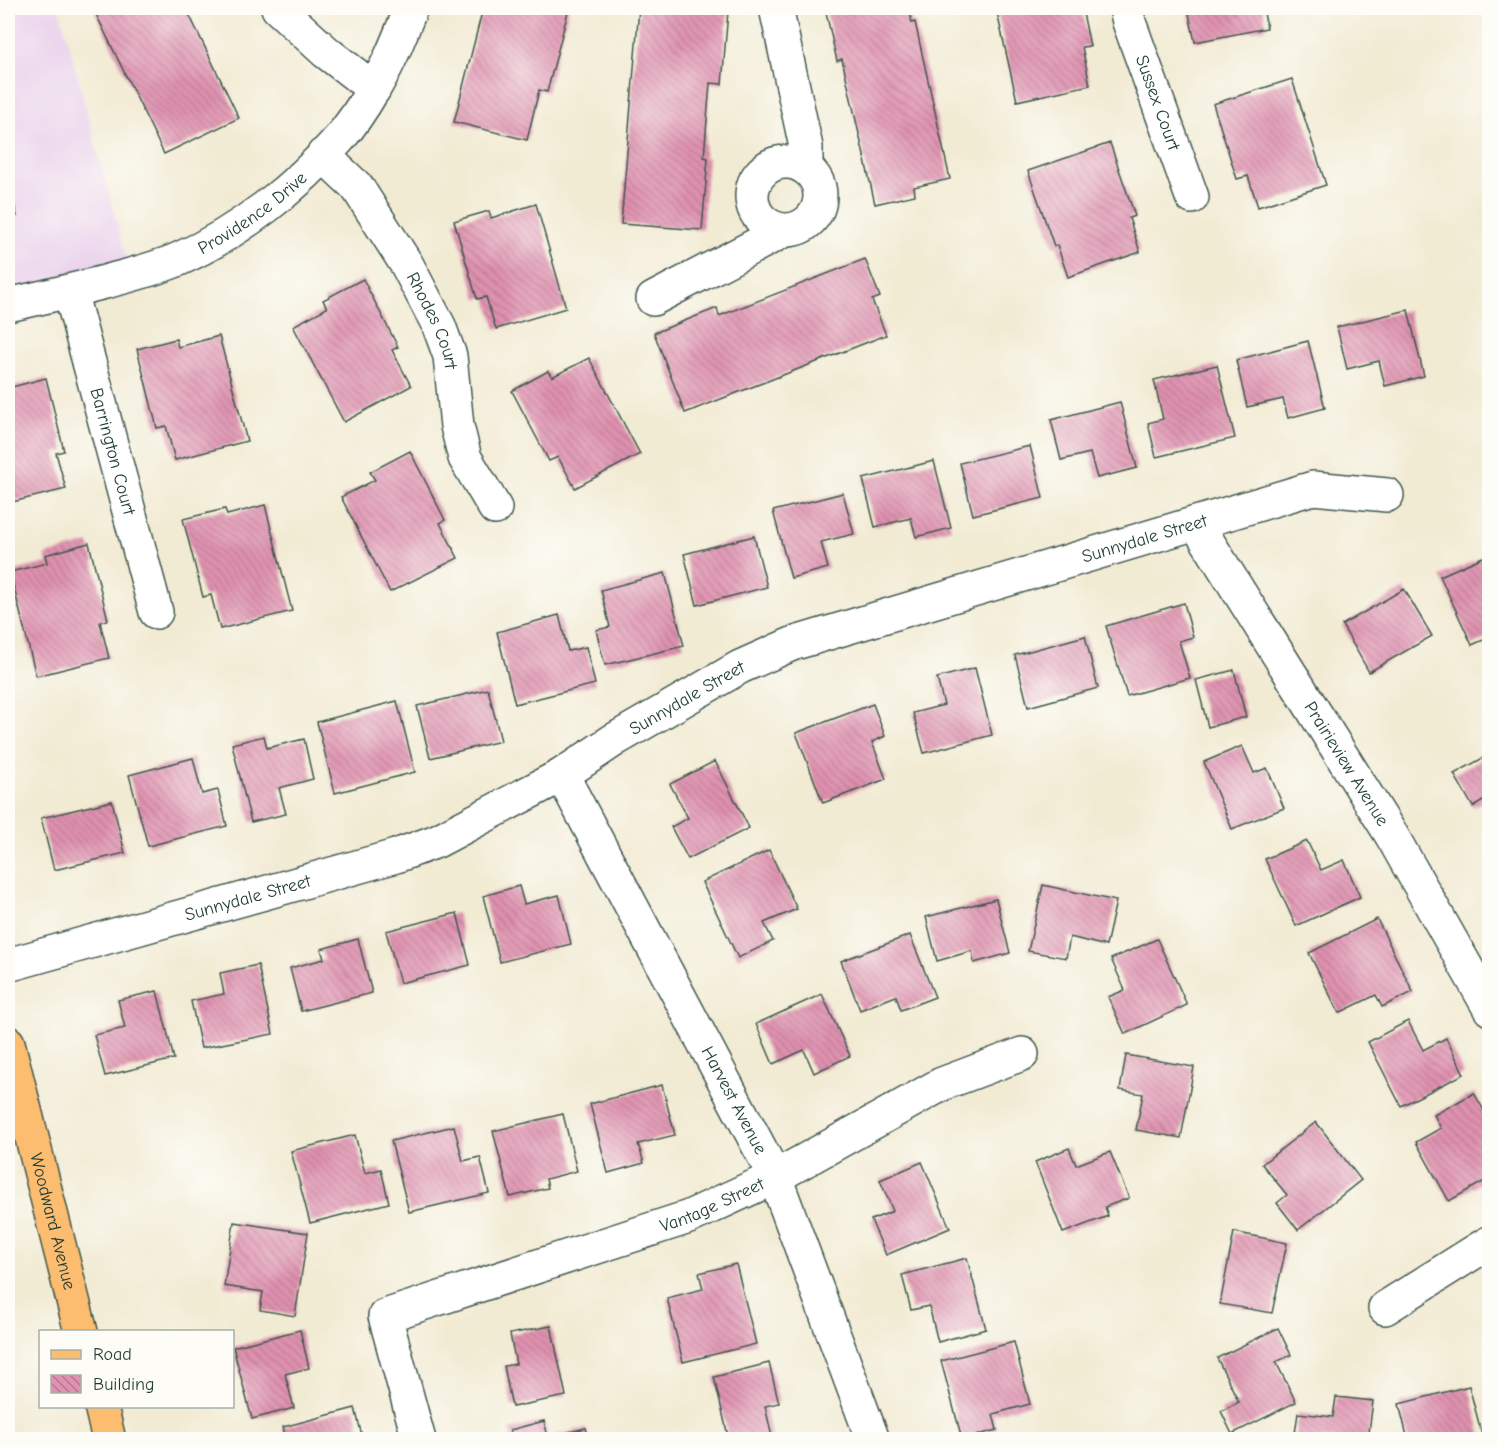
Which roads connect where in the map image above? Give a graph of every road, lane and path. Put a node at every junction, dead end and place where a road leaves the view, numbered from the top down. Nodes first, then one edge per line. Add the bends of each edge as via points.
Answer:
1 (278, 8) edge
2 (411, 8) edge
3 (776, 8) edge
4 (1126, 8) edge
5 (374, 89) junction
6 (323, 155) junction
7 (802, 166) junction
8 (1192, 197) dead end
9 (783, 231) junction
10 (70, 291) junction
11 (653, 299) dead end
12 (8, 305) edge
13 (1387, 495) dead end
14 (495, 508) dead end
15 (1196, 523) junction
16 (156, 612) dead end
17 (562, 775) junction
18 (8, 965) edge
19 (1490, 1009) edge
20 (8, 1043) edge
21 (1022, 1054) dead end
22 (775, 1178) junction
23 (1490, 1242) edge
24 (1385, 1308) dead end
25 (80, 1330) edge
26 (100, 1408) edge
27 (109, 1440) edge
28 (418, 1440) edge
29 (873, 1440) edge

1 - 5 street
2 - 5 street, Providence Drive
3 - 7 street via 806,147
4 - 8 street, Sussex Court
5 - 6 street, Providence Drive via 340,138
6 - 10 street, Providence Drive via 294,184 215,241 136,274
6 - 14 street, Rhodes Court via 357,187 407,265 439,326 450,356 457,426 465,458
7 - 9 street via 818,183 819,206 806,224
7 - 9 street via 771,166 755,181 752,192 756,213 772,228
9 - 11 street
10 - 12 street, Providence Drive
10 - 16 street, Barrington Court
13 - 15 street, Sunnydale Street via 1313,488
15 - 17 street, Sunnydale Street via 792,644 730,672
15 - 19 street, Prairieview Avenue via 1392,836
17 - 18 street, Sunnydale Street via 437,842
17 - 22 street, Harvest Avenue
20 - 25 main road, Woodward Avenue
21 - 22 street, Vantage Street via 942,1084
22 - 28 street, Vantage Street via 689,1217 385,1316
22 - 29 street, Harvest Avenue
23 - 24 street
26 - 27 main road

